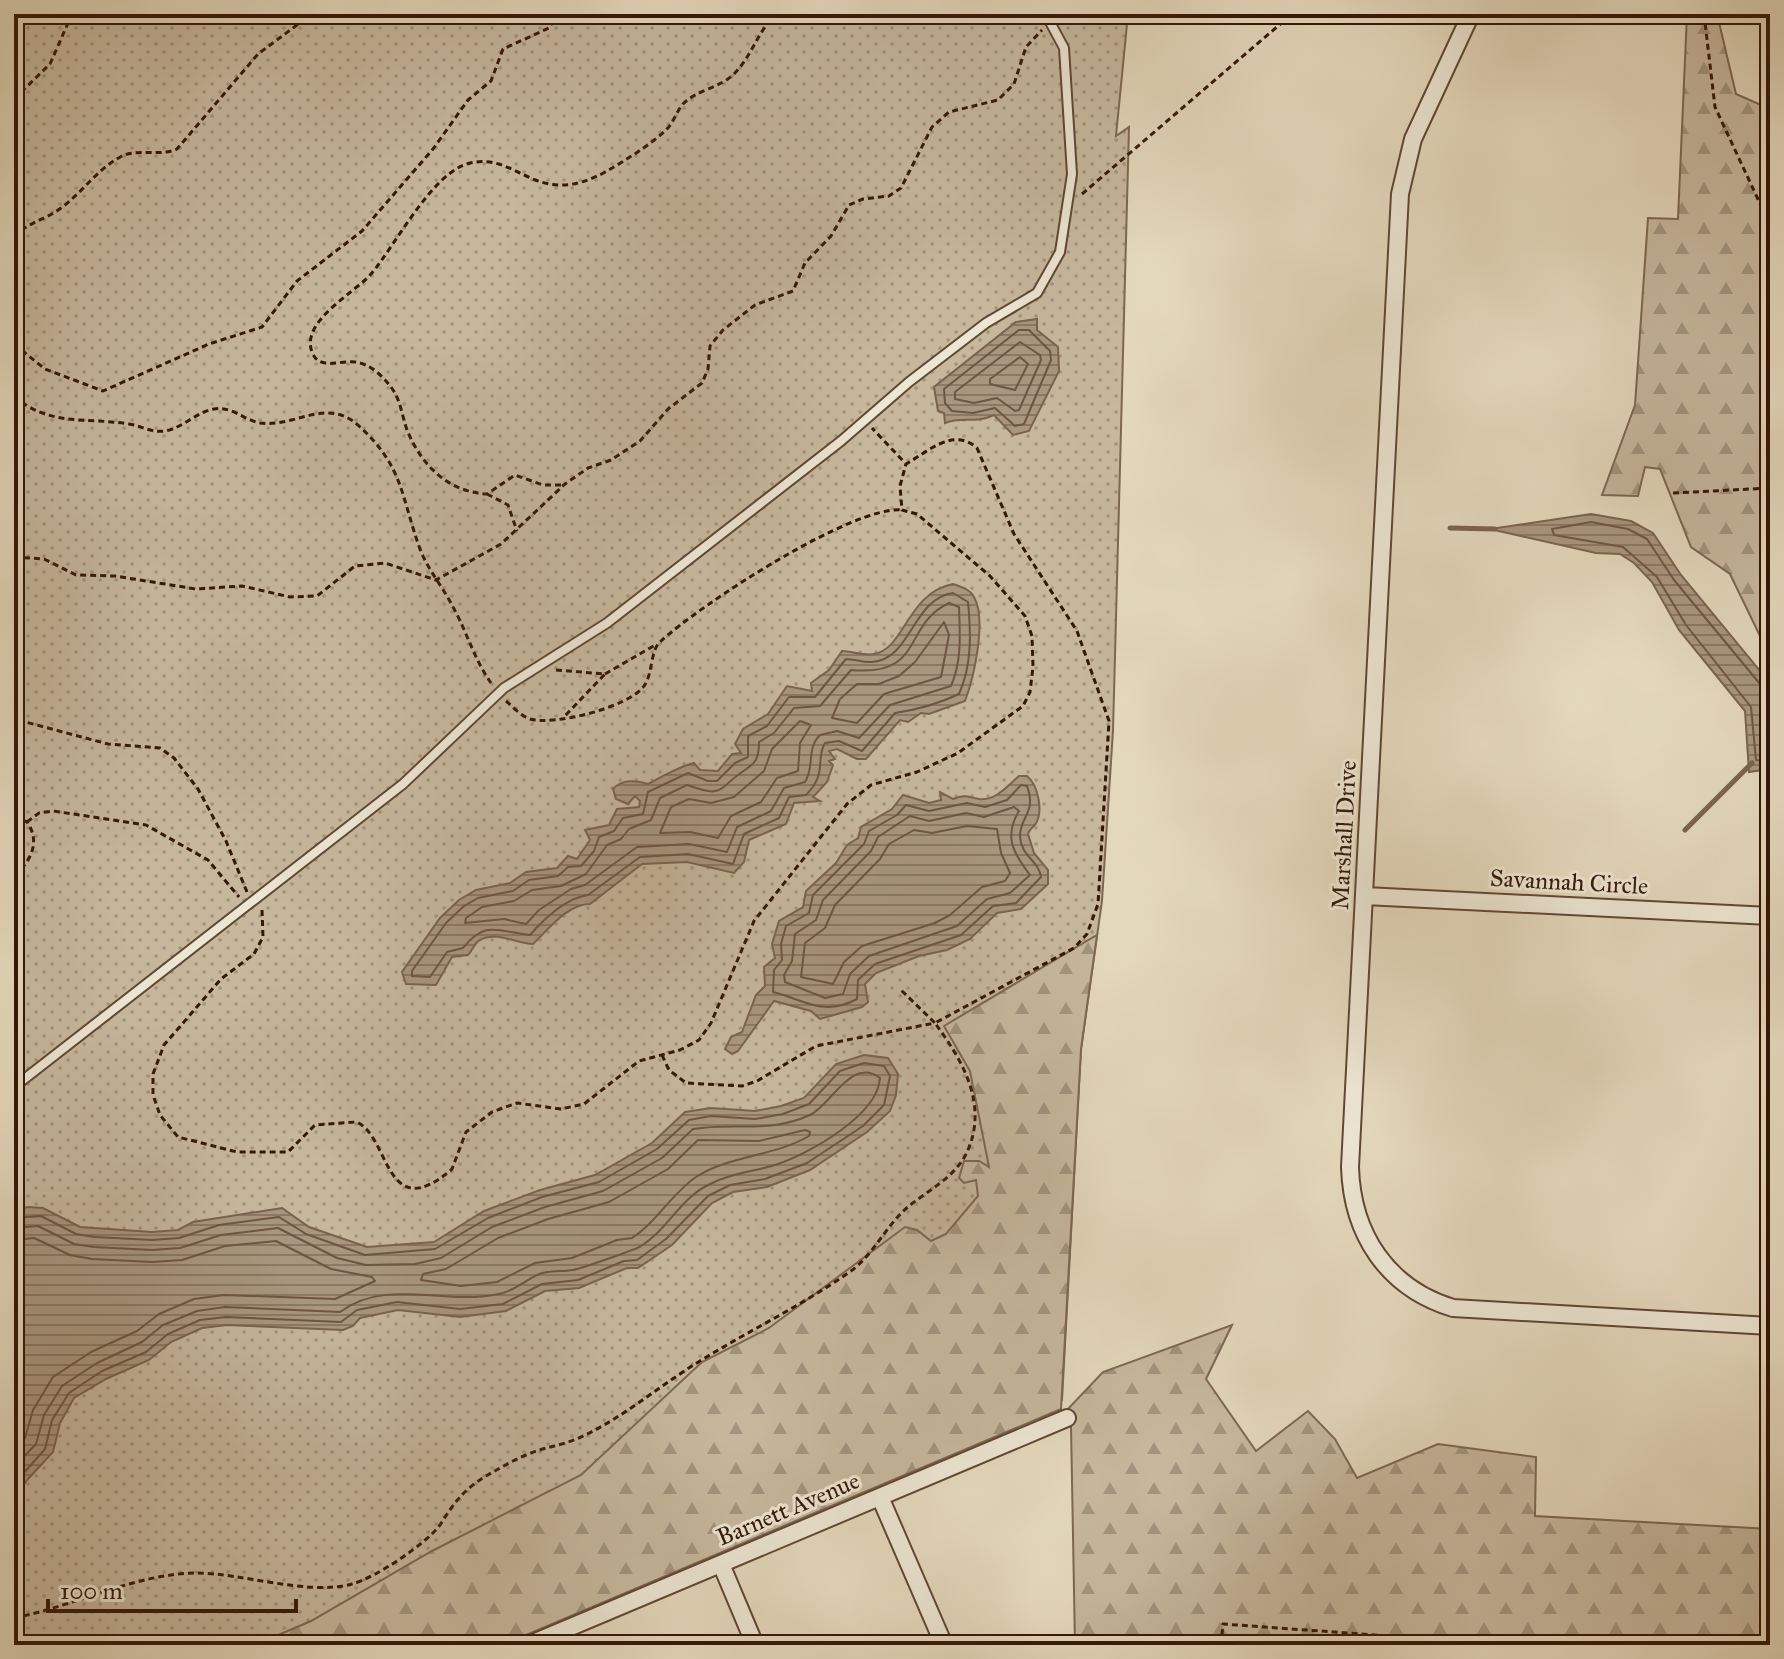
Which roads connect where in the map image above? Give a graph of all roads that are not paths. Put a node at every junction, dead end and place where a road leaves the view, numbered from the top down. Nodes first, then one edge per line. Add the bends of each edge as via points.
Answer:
1 (1471, 14) edge
2 (1050, 22) road end
3 (1365, 896) junction
4 (1770, 916) edge
5 (14, 1087) edge
6 (1770, 1326) edge
7 (1067, 1418) dead end
8 (880, 1497) junction
9 (721, 1564) junction
10 (563, 1638) edge
11 (528, 1645) edge
12 (755, 1645) edge
13 (944, 1645) edge

1 - 3 street, Marshall Drive via 1413,139 1400,194
2 - 5 lane via 1064,48 1072,174 1060,252 1037,293 986,323 607,623 498,693 403,784
3 - 4 street, Savannah Circle
3 - 6 street, Marshall Drive via 1350,1182 1359,1224 1388,1269 1423,1296 1469,1311
7 - 8 street, Barnett Avenue
8 - 9 street, Barnett Avenue
8 - 13 street
9 - 10 street, Barnett Avenue
9 - 12 street
10 - 11 street, Barnett Avenue

